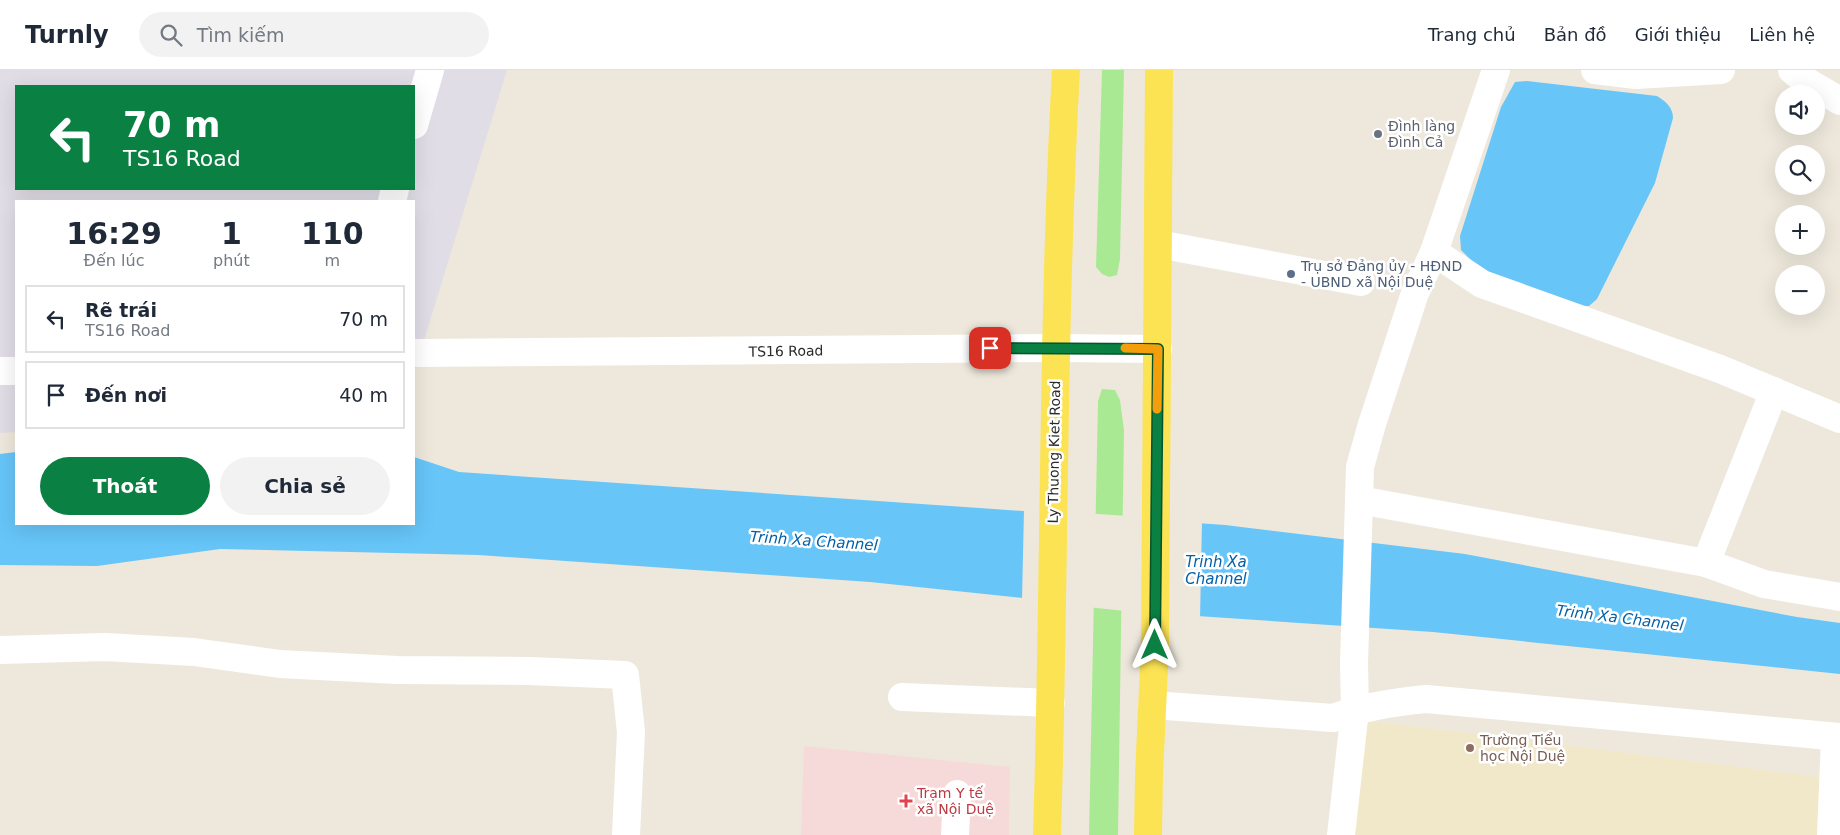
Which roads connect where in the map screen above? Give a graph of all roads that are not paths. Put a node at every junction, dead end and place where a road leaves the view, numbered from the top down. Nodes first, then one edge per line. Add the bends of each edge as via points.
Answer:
1 (430, 70) edge
2 (1066, 70) edge
3 (1159, 70) edge
4 (1496, 70) edge
5 (1595, 70) edge
6 (1721, 70) edge
7 (1792, 70) edge
8 (1840, 101) edge
9 (415, 122) edge
10 (1158, 244) junction
11 (1434, 252) junction
12 (1361, 282) dead end
13 (1056, 348) junction
14 (1158, 349) junction
15 (415, 353) edge
16 (15, 371) edge
17 (0, 372) edge
18 (1774, 391) junction
19 (1840, 419) edge
20 (1360, 505) junction
21 (1706, 563) junction
22 (1840, 597) edge
23 (0, 650) edge
24 (902, 697) dead end
25 (1051, 703) junction
26 (1152, 705) junction
27 (1356, 710) junction
28 (1838, 737) edge
29 (957, 794) dead end
30 (626, 835) edge
31 (955, 835) edge
32 (1047, 835) edge
33 (1148, 835) edge
34 (1341, 835) edge
35 (1831, 835) edge

1 - 9 street
2 - 13 main road, Ly Thuong Kiet Road
3 - 10 main road
4 - 11 street
5 - 6 street via 1636,74
7 - 8 street
10 - 12 street
10 - 14 main road
11 - 18 street via 1482,284
11 - 20 street via 1415,292 1372,424 1360,467
13 - 14 street, TS16 Road
13 - 15 street, TS16 Road
13 - 25 main road, Ly Thuong Kiet Road
14 - 26 main road
16 - 17 street
18 - 19 street
18 - 21 street
20 - 21 street
20 - 27 street via 1354,664
21 - 22 street via 1764,584
23 - 30 street via 105,647 194,652 280,664 626,675 631,732
24 - 25 street
25 - 32 main road, Ly Thuong Kiet Road
26 - 27 street via 1332,718
26 - 33 main road
27 - 28 street via 1390,702 1426,699
27 - 34 street
28 - 35 street
29 - 31 street

